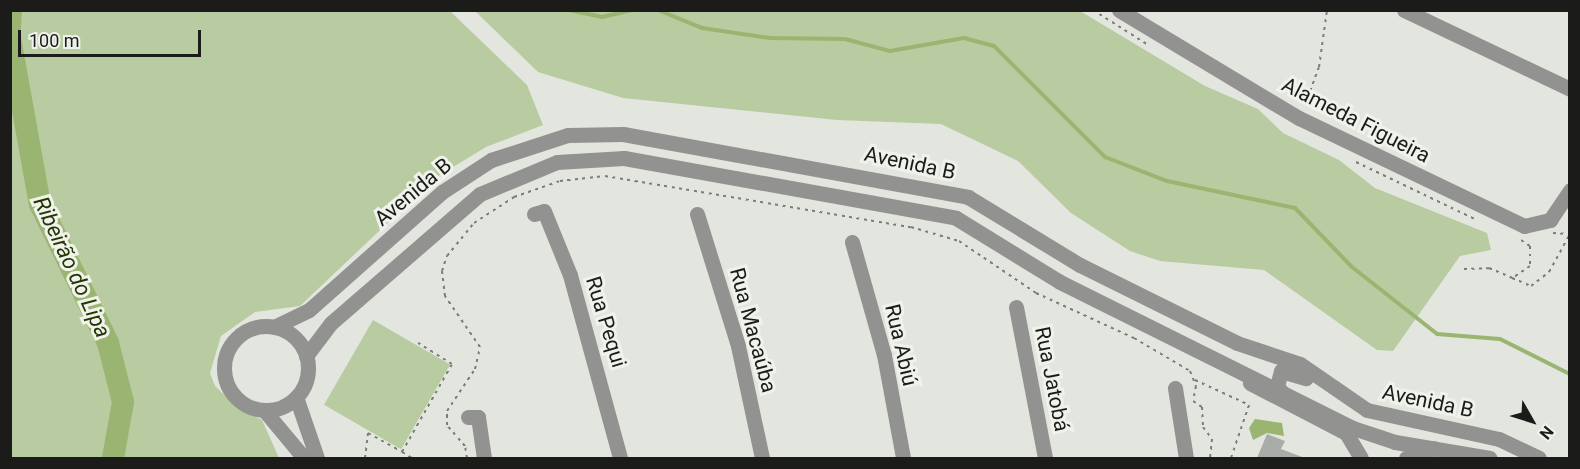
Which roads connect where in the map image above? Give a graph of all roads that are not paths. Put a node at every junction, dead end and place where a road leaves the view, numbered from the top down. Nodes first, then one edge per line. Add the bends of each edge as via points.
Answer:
1 (1404, 10) edge
2 (1124, 12) edge
3 (1569, 89) edge
4 (1569, 190) edge
5 (534, 214) dead end
6 (696, 214) dead end
7 (852, 242) dead end
8 (1016, 307) dead end
9 (274, 327) junction
10 (306, 357) junction
11 (1224, 363) junction
12 (1175, 388) dead end
13 (296, 397) junction
14 (1287, 398) junction
15 (264, 410) junction
16 (1367, 410) junction
17 (1305, 414) junction
18 (468, 417) dead end
19 (1433, 447) junction
20 (304, 459) edge
21 (317, 459) edge
22 (484, 459) edge
23 (620, 459) edge
24 (762, 459) edge
25 (903, 459) edge
26 (1045, 459) edge
27 (1186, 459) edge
28 (1361, 459) edge
29 (1406, 459) edge
30 (1491, 459) edge
31 (1539, 459) edge

1 - 3 street
2 - 4 street, Alameda Figueira via 1299,118 1524,226 1550,220
5 - 23 street, Rua Pequi via 544,211 570,275
6 - 24 street, Rua Macaúba via 738,346
7 - 25 street, Rua Abiú via 884,355
8 - 26 street, Rua Jatobá
9 - 10 street via 294,338
9 - 15 street via 239,336 224,363 231,393 249,407
9 - 16 street, Avenida B via 309,310 442,192 491,160 560,137 623,134 968,197 1080,265 1226,338 1300,364
10 - 11 street, Avenida B via 331,323 480,194 557,162 624,158 956,218 1060,282
10 - 13 street via 306,378
11 - 14 street, Avenida B
11 - 17 street
12 - 27 street
13 - 15 street
13 - 21 street
14 - 16 street via 1276,383 1282,370
14 - 17 street
14 - 19 street, Avenida B via 1373,436
15 - 20 street via 288,445
16 - 31 street, Avenida B via 1499,440
17 - 28 street via 1350,437
18 - 22 street via 478,417
19 - 29 street
19 - 30 street, Avenida B

